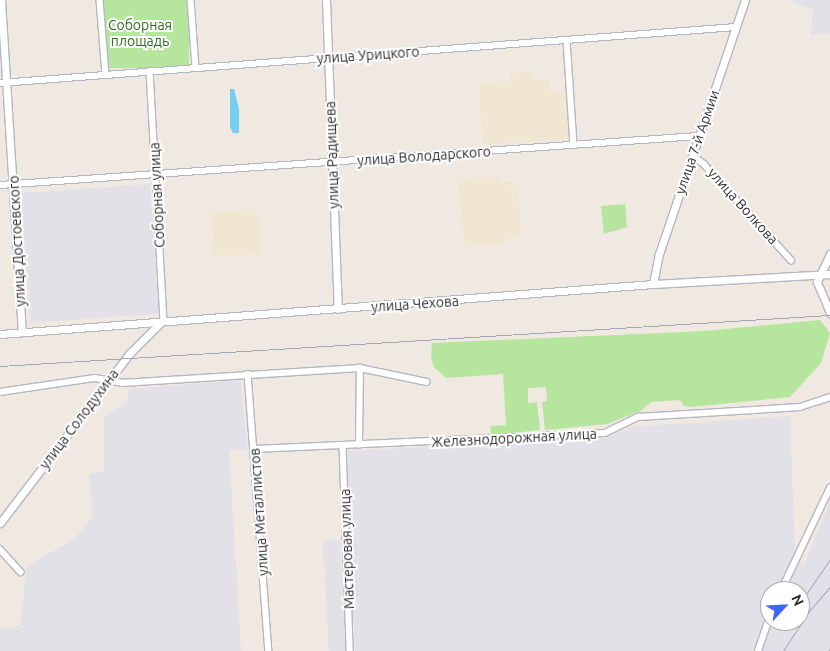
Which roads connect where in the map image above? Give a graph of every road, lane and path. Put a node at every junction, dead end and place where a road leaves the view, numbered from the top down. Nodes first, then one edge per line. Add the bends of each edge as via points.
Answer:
1 (1, 0) edge
2 (100, 0) edge
3 (191, 0) edge
4 (326, 0) edge
5 (746, 0) edge
6 (736, 27) junction
7 (567, 40) junction
8 (328, 58) junction
9 (196, 68) junction
10 (150, 71) junction
11 (106, 74) junction
12 (3, 83) edge
13 (699, 136) junction
14 (574, 145) junction
15 (693, 156) junction
16 (332, 163) junction
17 (156, 174) junction
18 (13, 184) junction
19 (0, 185) edge
20 (830, 254) edge
21 (791, 260) dead end
22 (821, 274) junction
23 (830, 274) edge
24 (653, 284) junction
25 (338, 309) junction
26 (830, 313) edge
27 (164, 320) junction
28 (146, 321) junction
29 (22, 332) junction
30 (148, 332) junction
31 (0, 334) edge
32 (360, 368) junction
33 (248, 374) junction
34 (109, 381) junction
35 (427, 382) dead end
36 (0, 392) edge
37 (830, 397) edge
38 (359, 445) junction
39 (343, 446) junction
40 (254, 449) junction
41 (830, 488) edge
42 (0, 523) edge
43 (0, 548) edge
44 (21, 572) dead end
45 (786, 581) edge
46 (765, 631) edge
47 (270, 651) edge
48 (350, 651) edge
49 (758, 651) edge

1 - 12 street, улица Достоевского
2 - 11 street
3 - 9 street
4 - 8 street, улица Радищева
5 - 6 street, улица 7-й Армии
6 - 7 street, улица Урицкого
6 - 13 street, улица 7-й Армии
7 - 8 street, улица Урицкого
7 - 14 street
8 - 9 street, улица Урицкого
8 - 16 street, улица Радищева
9 - 10 street, улица Урицкого
10 - 11 street, улица Урицкого
10 - 17 street, Соборная улица
11 - 12 street, улица Урицкого
12 - 18 street, улица Достоевского
13 - 14 street, улица Володарского
13 - 15 street, улица 7-й Армии
14 - 16 street, улица Володарского
15 - 21 street, улица Волкова via 704,164
15 - 24 street, улица 7-й Армии via 659,254
16 - 17 street, улица Володарского
16 - 25 street, улица Радищева
17 - 18 street, улица Володарского
17 - 27 street, Соборная улица
18 - 19 street, улица Володарского
18 - 29 street, улица Достоевского
20 - 22 street
22 - 23 street, улица Чехова
22 - 24 street, улица Чехова
22 - 26 street via 818,287
24 - 25 street, улица Чехова
25 - 27 street, улица Чехова
27 - 28 street, улица Чехова
27 - 30 street, улица Солодухина
28 - 29 street, улица Чехова
28 - 30 street via 150,326
29 - 31 street, улица Чехова
30 - 34 street, улица Солодухина
32 - 33 street
32 - 35 street
32 - 38 street
33 - 34 street via 122,383
33 - 40 street, улица Металлистов
34 - 36 street via 95,378
34 - 42 street, улица Солодухина
37 - 38 street, Железнодорожная улица via 800,407 638,417 605,433
38 - 39 street, Железнодорожная улица
39 - 40 street, Железнодорожная улица
39 - 48 street, Мастеровая улица
40 - 47 street, улица Металлистов
41 - 45 street
43 - 44 street
46 - 49 street

